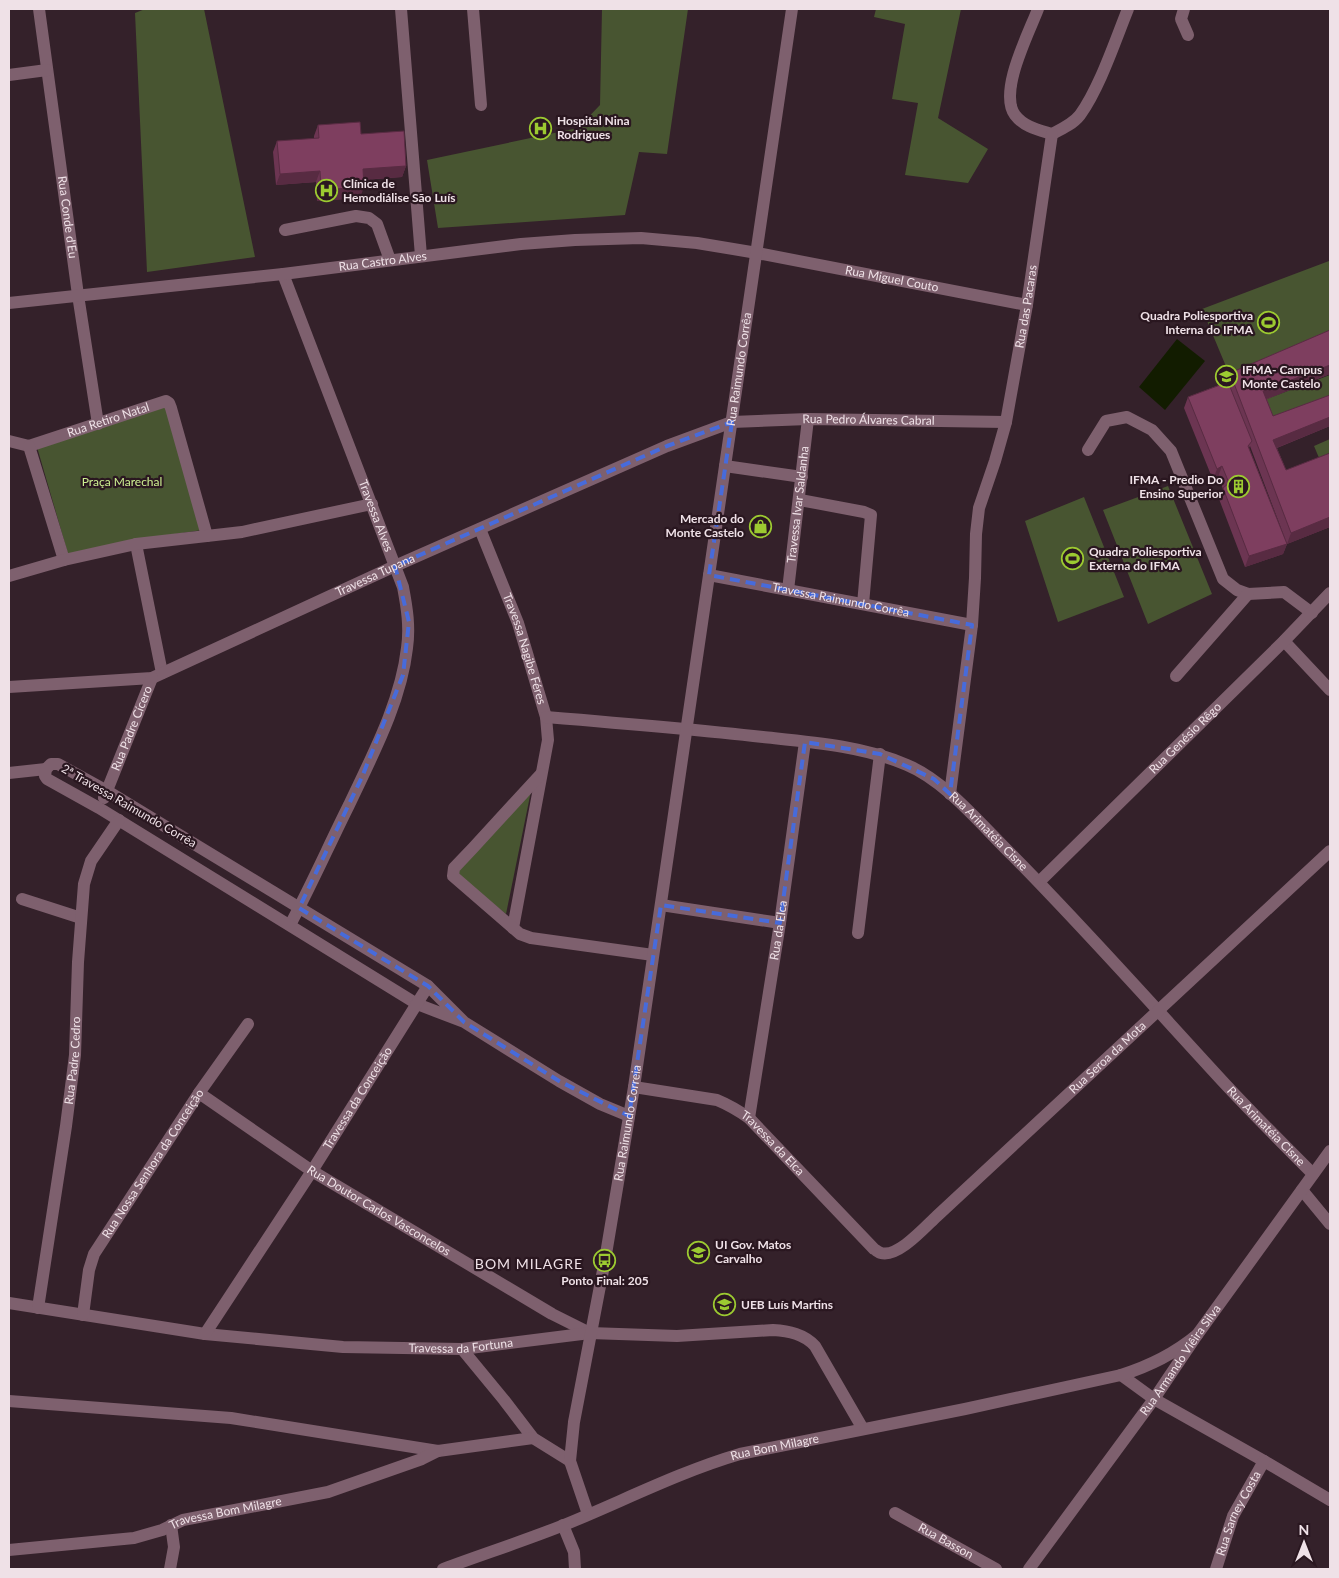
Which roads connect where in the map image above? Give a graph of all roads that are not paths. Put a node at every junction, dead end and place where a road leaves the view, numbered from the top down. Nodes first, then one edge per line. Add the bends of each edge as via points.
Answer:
1 (39, 9) edge
2 (400, 9) edge
3 (472, 9) edge
4 (792, 9) edge
5 (1038, 9) edge
6 (1128, 9) edge
7 (1184, 9) edge
8 (1188, 35) dead end
9 (48, 70) junction
10 (9, 75) edge
11 (481, 105) dead end
12 (1052, 134) junction
13 (285, 230) dead end
14 (757, 253) junction
15 (421, 256) junction
16 (390, 260) junction
17 (283, 274) junction
18 (78, 295) junction
19 (9, 303) edge
20 (1027, 305) junction
21 (808, 419) junction
22 (732, 422) junction
23 (1006, 422) junction
24 (98, 424) junction
25 (9, 441) edge
26 (29, 446) junction
27 (1088, 450) dead end
28 (726, 466) junction
29 (802, 477) junction
30 (800, 500) junction
31 (372, 504) junction
32 (480, 529) junction
33 (207, 536) junction
34 (136, 544) junction
35 (64, 560) junction
36 (395, 566) junction
37 (710, 575) junction
38 (9, 576) edge
39 (788, 590) junction
40 (1330, 593) edge
41 (1248, 594) junction
42 (863, 604) junction
43 (1312, 613) junction
44 (972, 625) junction
45 (1284, 641) junction
46 (157, 675) junction
47 (1176, 676) dead end
48 (9, 687) edge
49 (1330, 690) edge
50 (546, 717) junction
51 (687, 729) junction
52 (805, 742) junction
53 (880, 754) junction
54 (46, 768) junction
55 (542, 772) junction
56 (9, 773) edge
57 (107, 791) junction
58 (950, 794) junction
59 (100, 808) junction
60 (118, 820) junction
61 (1330, 851) edge
62 (1039, 882) junction
63 (22, 899) dead end
64 (661, 905) junction
65 (299, 908) junction
66 (81, 918) junction
67 (780, 923) junction
68 (290, 925) junction
69 (513, 928) junction
70 (858, 933) dead end
71 (653, 955) junction
72 (428, 986) junction
73 (417, 1004) junction
74 (1158, 1010) junction
75 (464, 1022) junction
76 (248, 1024) dead end
77 (634, 1086) junction
78 (199, 1093) junction
79 (629, 1116) junction
80 (749, 1118) junction
81 (1330, 1151) edge
82 (312, 1171) junction
83 (1313, 1174) junction
84 (1302, 1190) junction
85 (1330, 1224) edge
86 (881, 1253) joint
87 (9, 1303) edge
88 (38, 1308) junction
89 (83, 1315) junction
90 (590, 1333) junction
91 (204, 1334) junction
92 (1197, 1335) junction
93 (462, 1349) junction
94 (1122, 1375) junction
95 (1154, 1399) junction
96 (9, 1401) edge
97 (863, 1429) junction
98 (533, 1438) junction
99 (438, 1451) junction
100 (570, 1461) junction
101 (1264, 1461) junction
102 (1330, 1500) edge
103 (895, 1513) dead end
104 (588, 1514) junction
105 (171, 1525) junction
106 (563, 1525) junction
107 (9, 1550) edge
108 (170, 1569) edge
109 (443, 1569) edge
110 (575, 1569) edge
111 (996, 1569) edge
112 (1029, 1569) edge
113 (1216, 1569) edge

1 - 9 street, Rua Conde d'Eu
2 - 15 street
3 - 11 street
4 - 14 street, Rua Raimundo Corrêa
5 - 12 street via 1012,74 1009,103 1020,120
6 - 12 street via 1096,88 1080,116
7 - 8 street via 1181,19
9 - 10 street
9 - 18 street, Rua Conde d'Eu
12 - 20 street, Rua das Pacaras
13 - 16 street via 356,216 369,218 377,224
14 - 15 street, Rua Castro Alves via 641,238 557,241
14 - 20 street, Rua Miguel Couto
14 - 22 street, Rua Raimundo Corrêa
15 - 16 street, Rua Castro Alves
16 - 17 street, Rua Castro Alves
17 - 18 street, Rua Castro Alves
17 - 31 street, Travessa Alves
18 - 19 street, Rua Castro Alves
18 - 24 street, Rua Conde d'Eu
20 - 23 street, Rua das Pacaras
21 - 22 street, Rua Pedro Álvares Cabral
21 - 23 street, Rua Pedro Álvares Cabral
21 - 29 street, Travessa Ivar Saldanha
22 - 28 street, Rua Raimundo Corrêa
22 - 32 street, Travessa Tupana via 667,446
23 - 44 street, Rua das Pacaras via 979,508
24 - 26 street, Rua Retiro Natal
24 - 33 street, Rua Retiro Natal via 162,402 169,403
25 - 26 street
26 - 35 street
27 - 41 street via 1106,421 1127,416 1152,430 1171,451 1224,579
28 - 29 street
28 - 37 street, Rua Raimundo Corrêa
29 - 30 street, Travessa Ivar Saldanha
30 - 39 street, Travessa Ivar Saldanha
30 - 42 street via 871,515
31 - 33 street via 265,528
31 - 36 street, Travessa Alves
32 - 36 street, Travessa Tupana
32 - 50 street, Travessa Nagibe Féres via 518,623
33 - 34 street
34 - 35 street
34 - 46 street, Rua Padre Cícero
35 - 38 street
36 - 46 street, Travessa Tupana
36 - 65 street, Travessa Alves via 403,587 409,622 403,675 392,710 366,769
37 - 39 street, Travessa Raimundo Corrêa
37 - 51 street, Rua Raimundo Corrêa
39 - 42 street, Travessa Raimundo Corrêa
40 - 43 street, Rua Genésio Rêgo
41 - 43 street via 1284,592
41 - 47 street
42 - 44 street, Travessa Raimundo Corrêa
43 - 45 street, Rua Genésio Rêgo
44 - 58 street, Rua das Pacaras
45 - 49 street
45 - 62 street, Rua Genésio Rêgo
46 - 48 street, Travessa Tupana
46 - 57 street, Rua Padre Cícero
50 - 51 street, Rua Arimatéia Cisne
50 - 55 street, Travessa Nagibe Féres via 548,740
51 - 52 street, Rua Arimatéia Cisne
51 - 64 street, Rua Raimundo Correia
52 - 53 street, Rua Arimatéia Cisne
52 - 67 street, Rua da Elca
53 - 58 street, Rua Arimatéia Cisne via 934,779
53 - 70 street
54 - 56 street
54 - 57 street, 2ª Travessa Raimundo Corrêa via 58,764
54 - 59 street, 2ª Travessa Raimundo Corrêa via 47,779
55 - 69 street, Travessa Nagibe Féres
55 - 69 street via 452,872
57 - 59 street, Rua Padre Cícero
57 - 65 street, 2ª Travessa Raimundo Corrêa
58 - 62 street, Rua Arimatéia Cisne
59 - 60 street, 2ª Travessa Raimundo Corrêa
60 - 66 street, Rua Padre Cedro via 91,861 84,884
60 - 68 street, 2ª Travessa Raimundo Corrêa
61 - 74 street, Rua Seroa da Mota
62 - 74 street, Rua Arimatéia Cisne
63 - 66 street
64 - 67 street
64 - 71 street, Rua Raimundo Correia
65 - 68 street, Travessa Alves
65 - 72 street, 2ª Travessa Raimundo Corrêa
66 - 88 street, Rua Padre Cedro via 75,1055
67 - 80 street, Rua da Elca
68 - 73 street, 2ª Travessa Raimundo Corrêa
69 - 71 street via 531,938
71 - 77 street, Rua Raimundo Correia
72 - 73 street, Travessa da Conceição
72 - 75 street, 2ª Travessa Raimundo Corrêa
73 - 75 street, 2ª Travessa Raimundo Corrêa
73 - 82 street, Travessa da Conceição
74 - 83 street, Rua Arimatéia Cisne
74 - 86 street, Rua Seroa da Mota via 905,1245 890,1253
75 - 79 street via 559,1081
76 - 78 street, Rua Nossa Senhora da Conceição
77 - 79 street, Rua Raimundo Correia
77 - 80 street, Travessa da Elca via 718,1100
78 - 82 street, Rua Doutor Carlos Vasconcelos
78 - 89 street, Rua Nossa Senhora da Conceição via 94,1254
79 - 90 street, Rua Raimundo Correia via 606,1260
80 - 86 street, Travessa da Elca
81 - 83 street, Rua Armando Viêira Silva
82 - 90 street, Rua Doutor Carlos Vasconcelos via 552,1314
82 - 91 street, Travessa da Conceição
83 - 84 street, Rua Armando Viêira Silva
84 - 85 street
84 - 92 street, Rua Armando Viêira Silva
87 - 88 street, Travessa da Fortuna
88 - 89 street, Travessa da Fortuna
89 - 91 street, Travessa da Fortuna
90 - 93 street, Travessa da Fortuna
90 - 97 street, Travessa da Fortuna via 677,1336 773,1330 798,1334 815,1346
90 - 100 street, Rua Raimundo Correia
91 - 93 street, Travessa da Fortuna via 343,1347
92 - 94 street, Rua Bom Milagre via 1171,1355
92 - 95 street, Rua Armando Viêira Silva
93 - 98 street
94 - 95 street
94 - 97 street, Rua Bom Milagre
95 - 101 street
95 - 112 street, Rua Armando Viêira Silva
96 - 99 street, Travessa Bom Milagre via 231,1418
97 - 104 street, Rua Bom Milagre via 722,1459
98 - 99 street, Travessa Bom Milagre
98 - 100 street
99 - 105 street, Travessa Bom Milagre via 328,1492
100 - 104 street, Rua Raimundo Correia
101 - 102 street
101 - 113 street, Rua Sarney Costa via 1234,1516
103 - 111 street, Rua Basson
104 - 106 street, Rua Bom Milagre
105 - 107 street, Travessa Bom Milagre via 134,1538
105 - 108 street via 174,1547
106 - 109 street, Rua Bom Milagre
106 - 110 street via 574,1552

